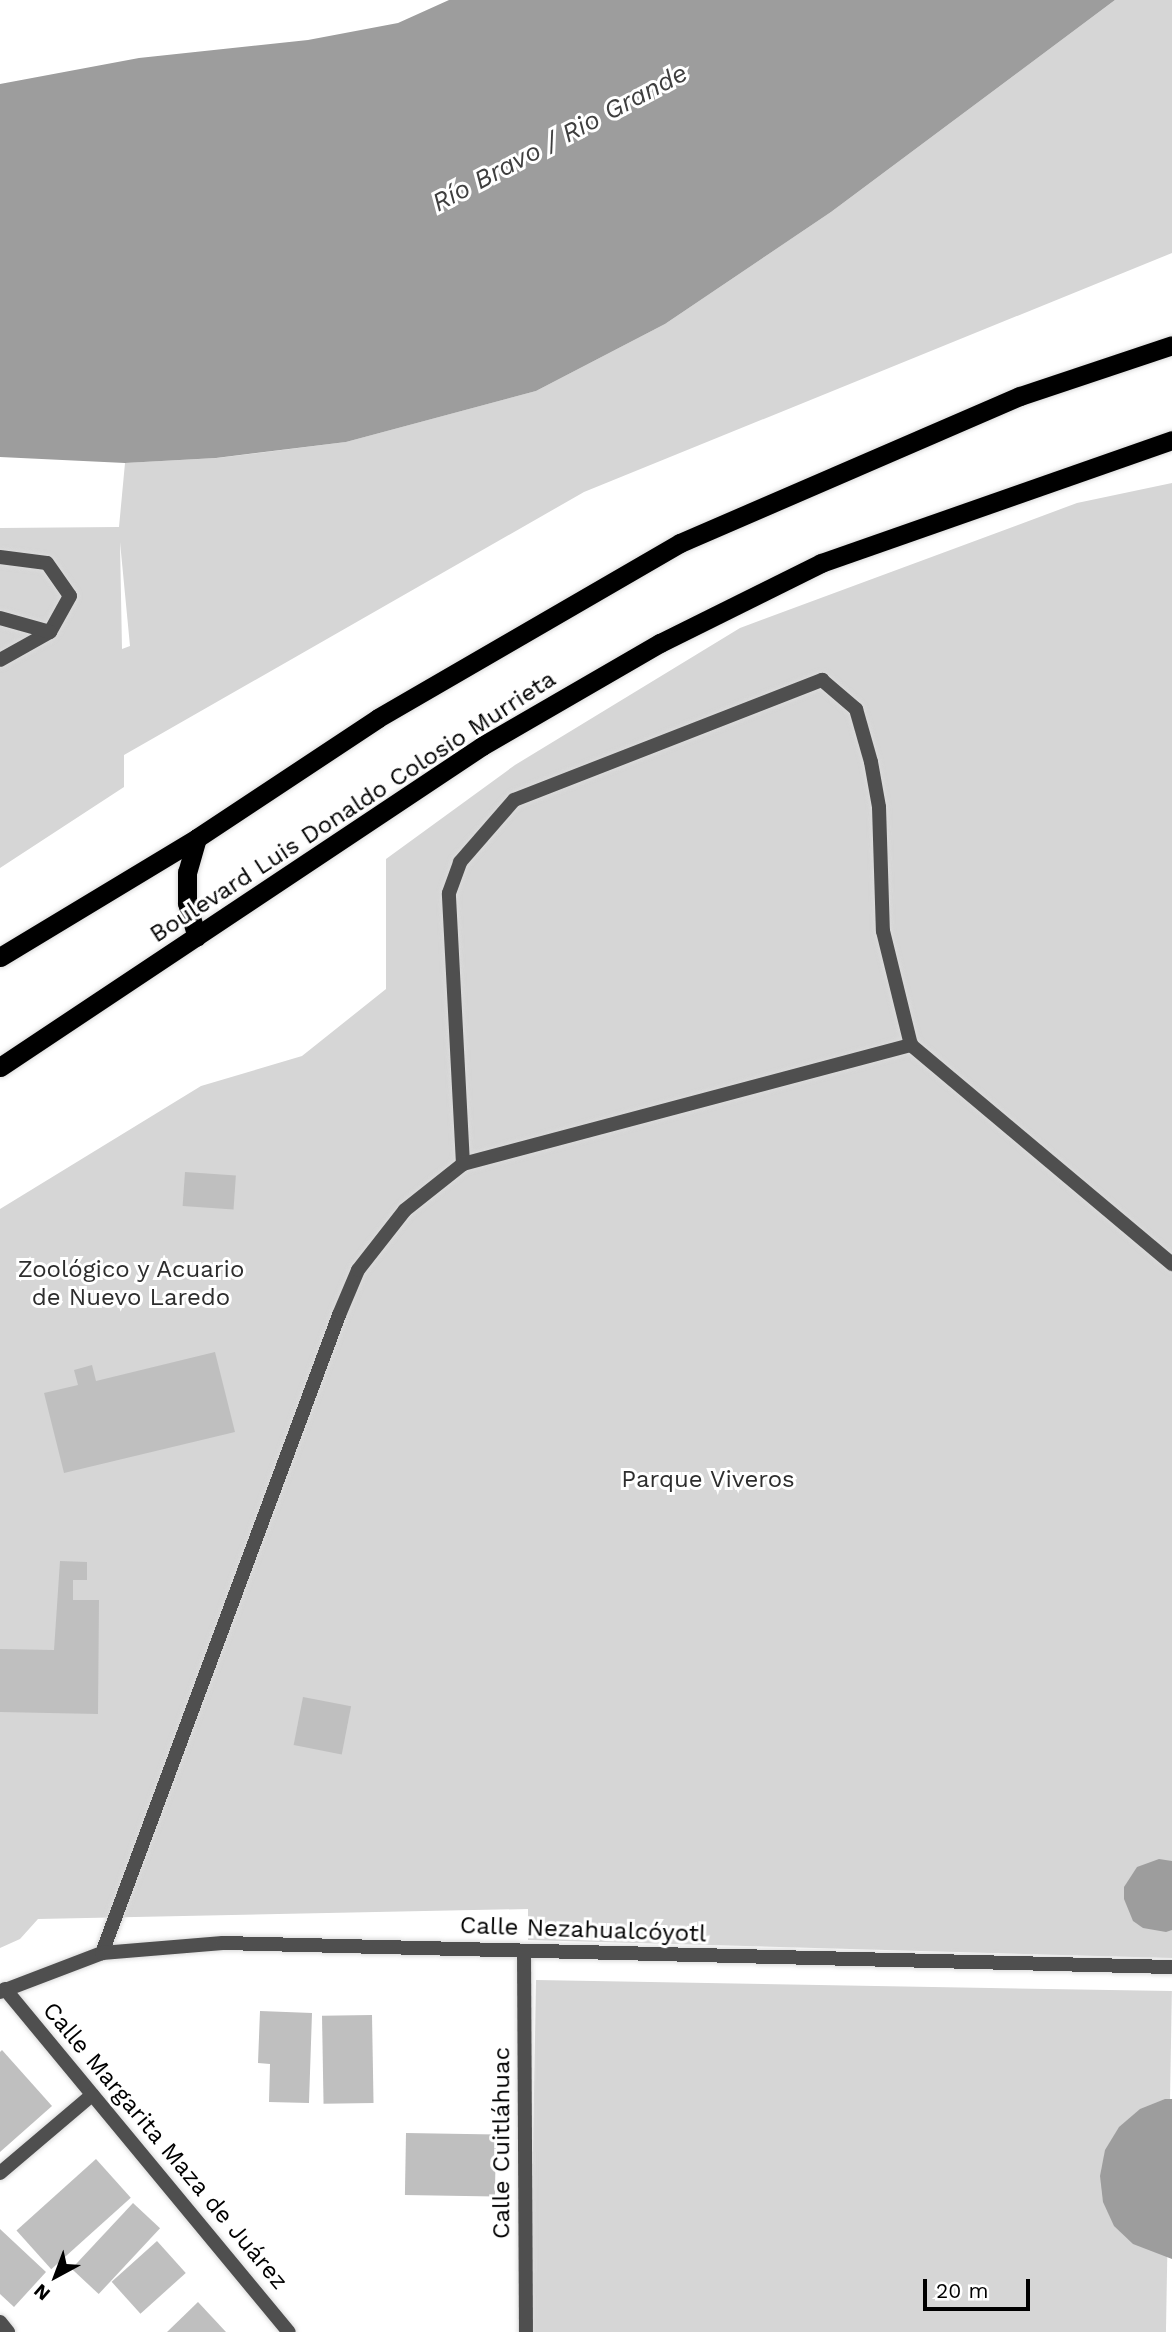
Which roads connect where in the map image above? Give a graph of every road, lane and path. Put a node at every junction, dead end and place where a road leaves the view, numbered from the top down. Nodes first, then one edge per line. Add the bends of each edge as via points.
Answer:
1 (1172, 345) edge
2 (1172, 439) edge
3 (1172, 447) edge
4 (1146, 449) junction
5 (0, 557) edge
6 (0, 618) edge
7 (50, 632) junction
8 (0, 660) edge
9 (197, 838) junction
10 (197, 937) junction
11 (0, 957) edge
12 (911, 1045) junction
13 (0, 1067) edge
14 (463, 1164) junction
15 (1172, 1265) edge
16 (102, 1953) junction
17 (524, 1953) junction
18 (1172, 1967) edge
19 (3, 1990) edge
20 (92, 2095) junction
21 (0, 2173) edge
22 (0, 2322) edge
23 (8, 2332) edge
24 (289, 2332) edge
25 (526, 2332) edge

1 - 9 highway via 1020,396 680,543 378,718
2 - 4 highway, Boulevard Luis Donaldo Colosio Murrieta
3 - 4 street
4 - 10 highway, Boulevard Luis Donaldo Colosio Murrieta via 821,564 660,643 482,747
5 - 7 street via 47,563 70,596
6 - 7 street
7 - 8 street
9 - 10 highway via 187,872 187,903
9 - 11 highway
10 - 13 highway, Boulevard Luis Donaldo Colosio Murrieta
12 - 14 street
12 - 14 street via 883,931 879,807 871,762 856,709 822,680 514,800 460,862 449,893
12 - 15 street
14 - 16 street via 405,1210 358,1270
16 - 17 street, Calle Nezahualcóyotl via 223,1943 312,1942
16 - 19 street, Calle Nezahualcóyotl
17 - 18 street, Calle Nezahualcóyotl
17 - 25 street, Calle Cuitláhuac
19 - 20 street, Calle Margarita Maza de Juárez
20 - 21 street
20 - 24 street, Calle Margarita Maza de Juárez
22 - 23 street

